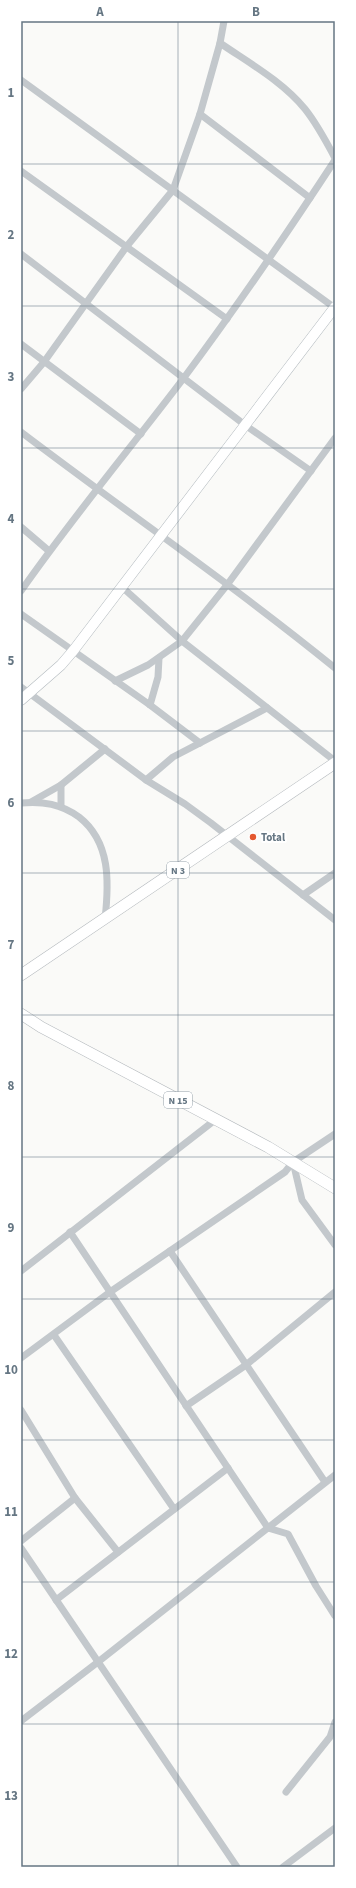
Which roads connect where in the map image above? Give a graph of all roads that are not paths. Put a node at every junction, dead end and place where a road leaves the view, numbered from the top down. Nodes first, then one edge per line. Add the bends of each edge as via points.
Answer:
1 (224, 21) edge
2 (220, 43) junction
3 (21, 80) edge
4 (200, 114) junction
5 (335, 159) edge
6 (21, 170) edge
7 (173, 190) junction
8 (310, 198) junction
9 (127, 246) junction
10 (21, 254) edge
11 (270, 259) junction
12 (85, 303) junction
13 (335, 308) edge
14 (227, 319) junction
15 (21, 344) edge
16 (44, 362) junction
17 (183, 378) junction
18 (21, 389) edge
19 (245, 426) junction
20 (21, 432) edge
21 (141, 434) junction
22 (335, 438) edge
23 (311, 471) junction
24 (98, 490) junction
25 (21, 527) edge
26 (162, 535) junction
27 (49, 551) junction
28 (227, 585) junction
29 (122, 587) junction
30 (21, 591) edge
31 (21, 614) edge
32 (182, 641) junction
33 (73, 651) junction
34 (159, 658) junction
35 (335, 668) edge
36 (115, 681) junction
37 (21, 687) edge
38 (30, 694) junction
39 (21, 700) edge
40 (150, 704) junction
41 (267, 708) junction
42 (200, 743) junction
43 (105, 749) junction
44 (335, 762) edge
45 (146, 780) junction
46 (61, 785) junction
47 (30, 802) junction
48 (21, 803) edge
49 (61, 806) junction
50 (227, 837) junction
51 (335, 873) edge
52 (303, 895) junction
53 (105, 920) junction
54 (335, 920) edge
55 (21, 975) edge
56 (21, 1014) edge
57 (214, 1120) junction
58 (335, 1134) edge
59 (293, 1162) junction
60 (335, 1188) edge
61 (70, 1232) junction
62 (335, 1245) edge
63 (170, 1251) junction
64 (21, 1270) edge
65 (110, 1292) junction
66 (335, 1292) edge
67 (54, 1335) junction
68 (21, 1358) edge
69 (246, 1365) junction
70 (186, 1406) junction
71 (21, 1410) edge
72 (228, 1468) junction
73 (335, 1475) edge
74 (326, 1482) junction
75 (76, 1498) junction
76 (174, 1509) junction
77 (268, 1528) junction
78 (21, 1541) edge
79 (21, 1548) edge
80 (118, 1552) junction
81 (56, 1600) junction
82 (335, 1616) edge
83 (98, 1662) junction
84 (21, 1720) edge
85 (335, 1722) edge
86 (286, 1792) dead end
87 (335, 1828) edge
88 (237, 1867) edge
89 (283, 1867) edge

1 - 2 street
2 - 4 street
2 - 5 street via 275,80 293,96 318,126
3 - 7 street
4 - 7 street
4 - 8 street
5 - 8 street
6 - 9 street
7 - 9 street
7 - 11 street
8 - 11 street
9 - 12 street
9 - 14 street
10 - 12 street
11 - 13 street
11 - 14 street
12 - 16 street
12 - 17 street
13 - 19 main road
14 - 17 street
15 - 16 street
16 - 18 street
16 - 21 street
17 - 19 street
17 - 21 street
19 - 23 street
19 - 26 main road
20 - 24 street
21 - 24 street
22 - 23 street
23 - 28 street
24 - 26 street
24 - 27 street
25 - 27 street
26 - 28 street
26 - 29 main road
27 - 30 street
28 - 32 street
28 - 35 street
29 - 32 street
29 - 33 main road
31 - 33 street
32 - 34 street
32 - 41 street
33 - 36 street
33 - 38 main road
34 - 36 street
34 - 40 street via 158,676
36 - 40 street
37 - 38 street
38 - 39 main road
38 - 43 street
40 - 42 street
41 - 42 street
41 - 44 street
42 - 45 street via 173,757
43 - 45 street
43 - 46 street
44 - 50 main road, N 3
45 - 50 street via 185,804
46 - 47 street
46 - 49 street
47 - 48 street
47 - 49 street
49 - 53 street via 92,828 99,841 108,888
50 - 52 street
50 - 53 main road, N 3
51 - 52 street
52 - 54 street
53 - 55 main road, N 3
56 - 57 main road, N 15
57 - 59 main road, N 15
57 - 61 street
58 - 59 street
59 - 60 main road, N 15
59 - 62 street via 302,1200
59 - 63 street via 285,1172
61 - 64 street
61 - 65 street
63 - 65 street
63 - 69 street
65 - 67 street
65 - 70 street
66 - 69 street
67 - 68 street
67 - 76 street
69 - 70 street
69 - 74 street
70 - 72 street
71 - 75 street
72 - 76 street
72 - 77 street
73 - 74 street
74 - 77 street
75 - 78 street
75 - 80 street
76 - 80 street
77 - 82 street via 288,1534
77 - 83 street
79 - 81 street
80 - 81 street
81 - 83 street
83 - 84 street
83 - 88 street
85 - 86 street via 330,1737
87 - 89 street

